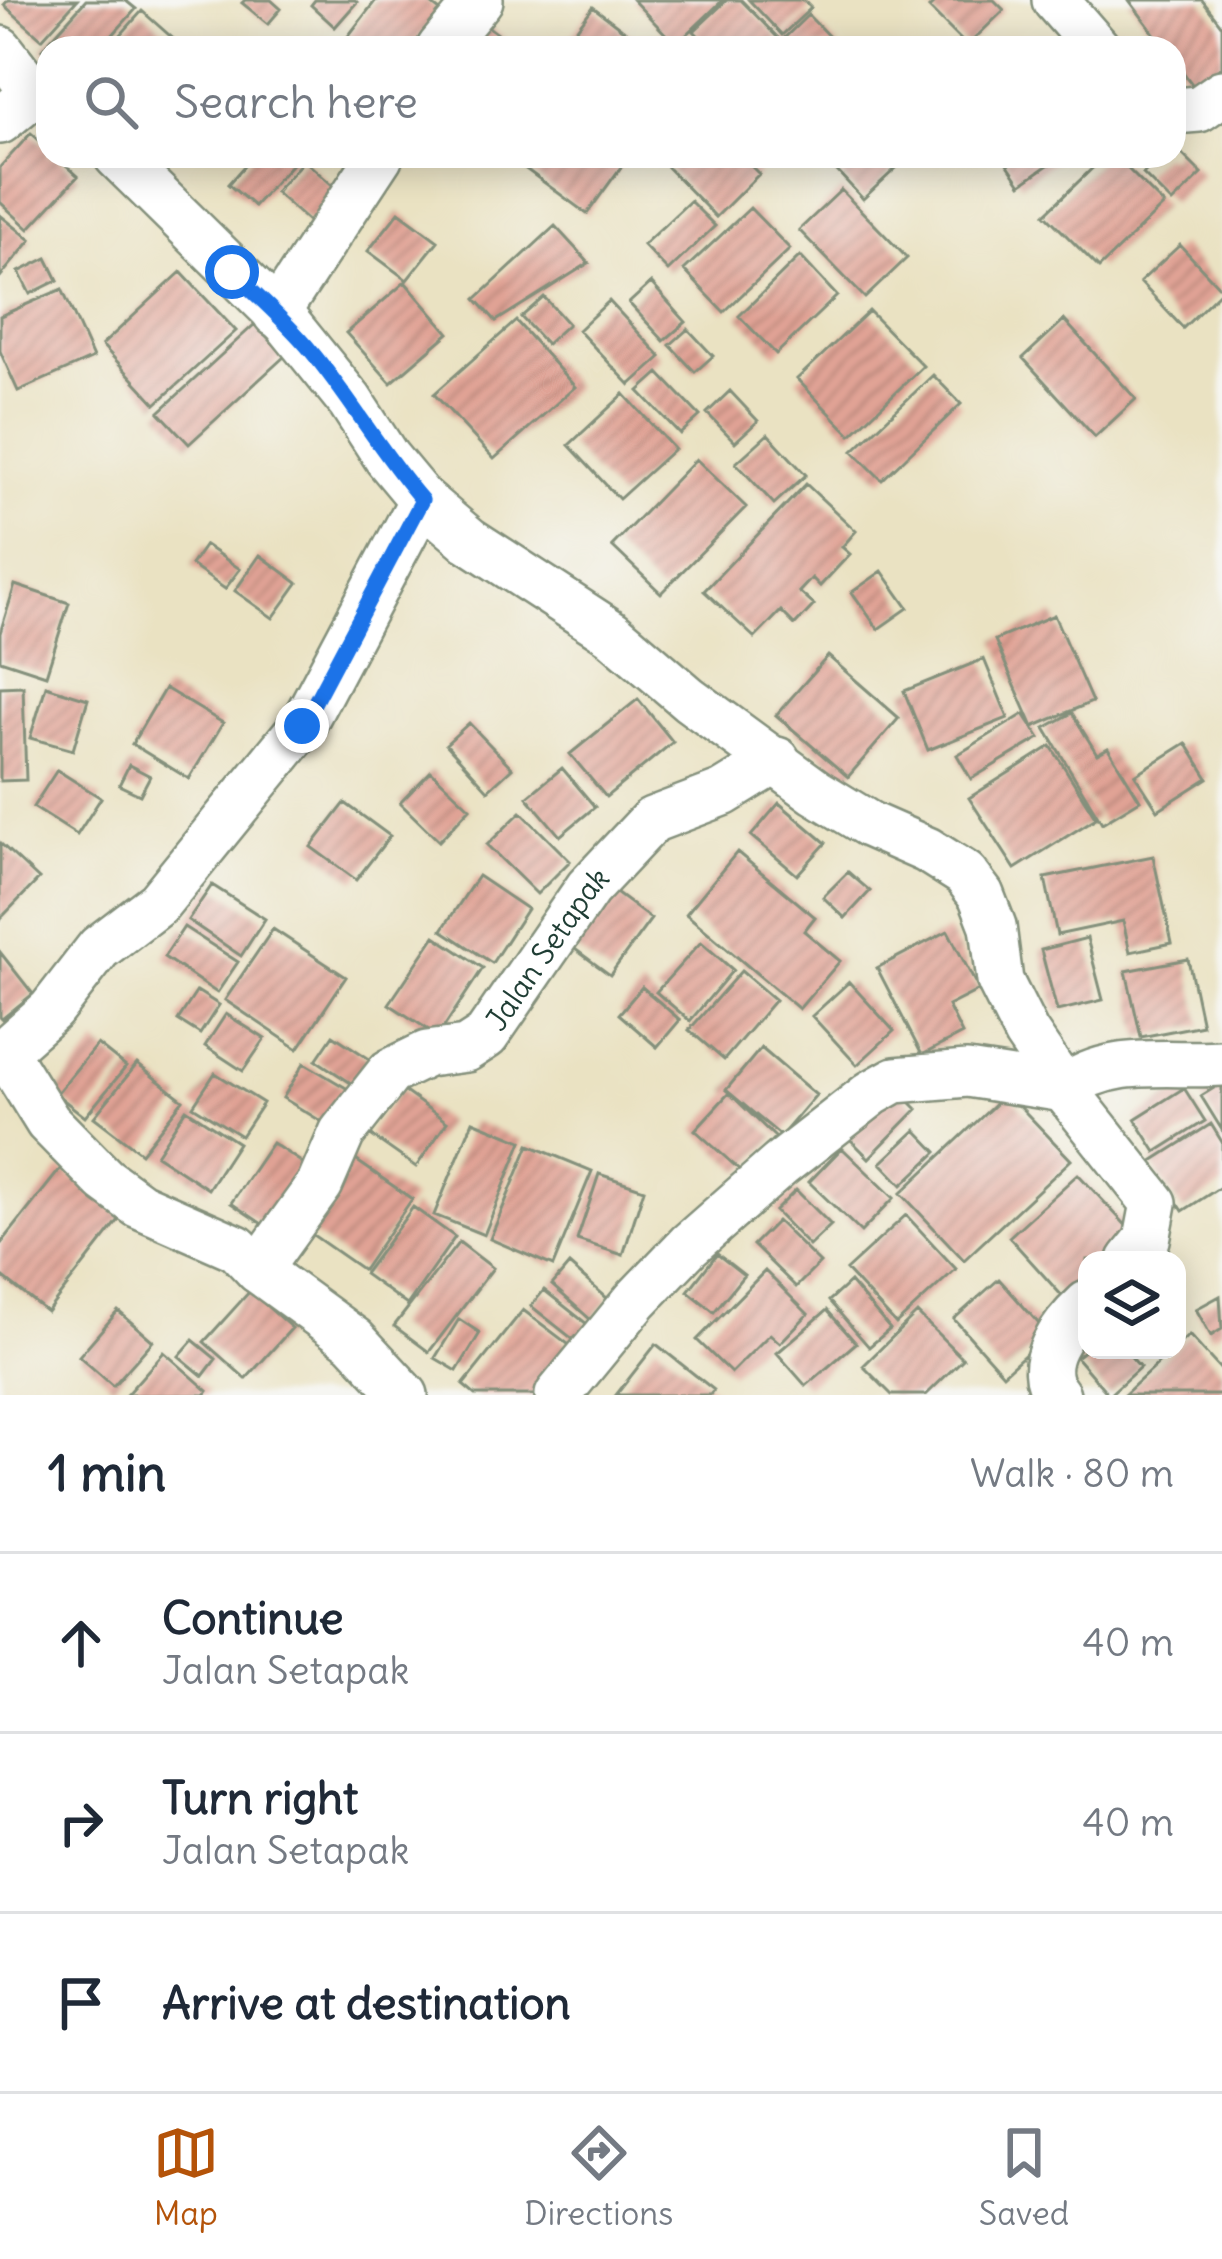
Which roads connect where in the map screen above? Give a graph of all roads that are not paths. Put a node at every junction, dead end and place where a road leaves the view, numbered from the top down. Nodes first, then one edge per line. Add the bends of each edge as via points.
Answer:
1 (480, 0) edge
2 (1055, 0) edge
3 (450, 36) edge
4 (1086, 36) edge
5 (0, 49) edge
6 (1222, 93) edge
7 (28, 106) edge
8 (1186, 110) edge
9 (129, 168) edge
10 (372, 168) edge
11 (277, 314) junction
12 (422, 500) junction
13 (777, 760) junction
14 (2, 1053) edge
15 (1222, 1063) edge
16 (1064, 1089) junction
17 (1139, 1251) edge
18 (257, 1270) junction
19 (1078, 1315) edge
20 (1050, 1392) edge
21 (404, 1395) edge
22 (557, 1395) edge

1 - 3 street
2 - 4 street
5 - 7 street
6 - 8 street
9 - 11 street
10 - 11 street
11 - 12 street
12 - 13 street
12 - 14 street via 302,726 158,903 99,948 52,1010
13 - 16 street via 815,792 965,874 993,926 1000,980
13 - 18 street, Jalan Setapak via 723,793 652,820 588,888 486,1036 390,1072
14 - 18 street via 48,1122 105,1180 139,1205 237,1248
15 - 16 street via 1114,1068
16 - 17 street via 1154,1203
16 - 22 street via 967,1074 895,1080 872,1093 689,1245
18 - 21 street via 354,1340
19 - 20 street via 1049,1350

